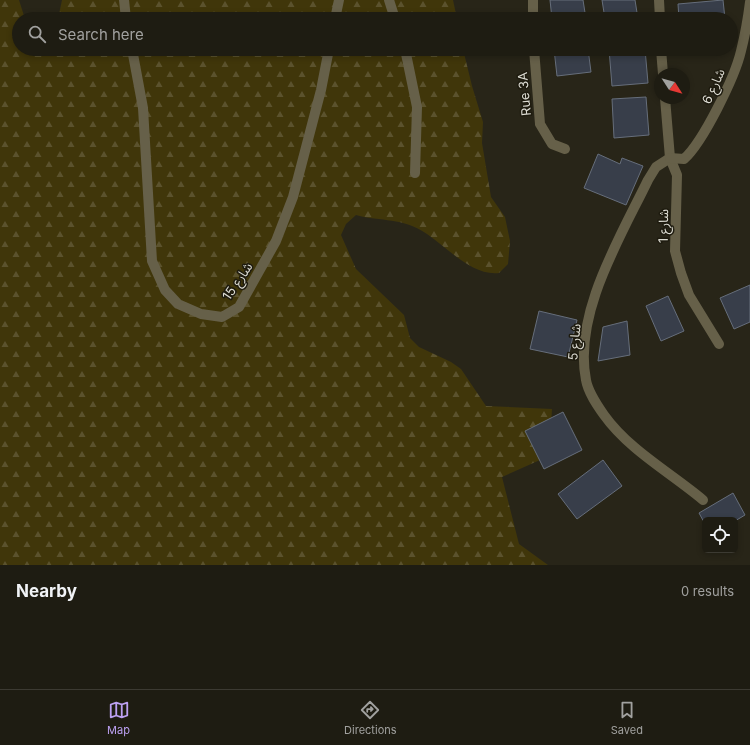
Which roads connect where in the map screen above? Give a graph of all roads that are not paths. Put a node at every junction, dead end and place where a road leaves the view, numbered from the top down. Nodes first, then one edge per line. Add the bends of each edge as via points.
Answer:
1 (124, 0) edge
2 (339, 0) edge
3 (389, 0) edge
4 (533, 0) edge
5 (659, 0) edge
6 (750, 2) edge
7 (125, 12) edge
8 (336, 12) edge
9 (393, 12) edge
10 (532, 12) edge
11 (660, 12) edge
12 (133, 56) edge
13 (328, 56) edge
14 (406, 56) edge
15 (535, 56) edge
16 (662, 56) edge
17 (663, 68) edge
18 (666, 104) edge
19 (564, 149) dead end
20 (670, 158) junction
21 (415, 172) dead end
22 (719, 344) dead end
23 (703, 500) dead end

1 - 7 street
2 - 8 street
3 - 9 street
4 - 10 street
5 - 11 street
6 - 20 street, شارع 6 via 741,52 715,113 691,154 684,159
12 - 13 street, شارع 15 via 143,108 152,261 164,290 178,304 201,314 222,317 239,307 276,240 293,196
14 - 21 street via 416,107
15 - 19 street, Rue 3A via 540,124 552,144
16 - 17 street
18 - 20 street, شارع 1
20 - 22 street, شارع 1 via 677,175 675,251 689,295
20 - 23 street, شارع 5 via 656,167 648,180 601,277 589,317 584,356 586,381 605,415 622,435

